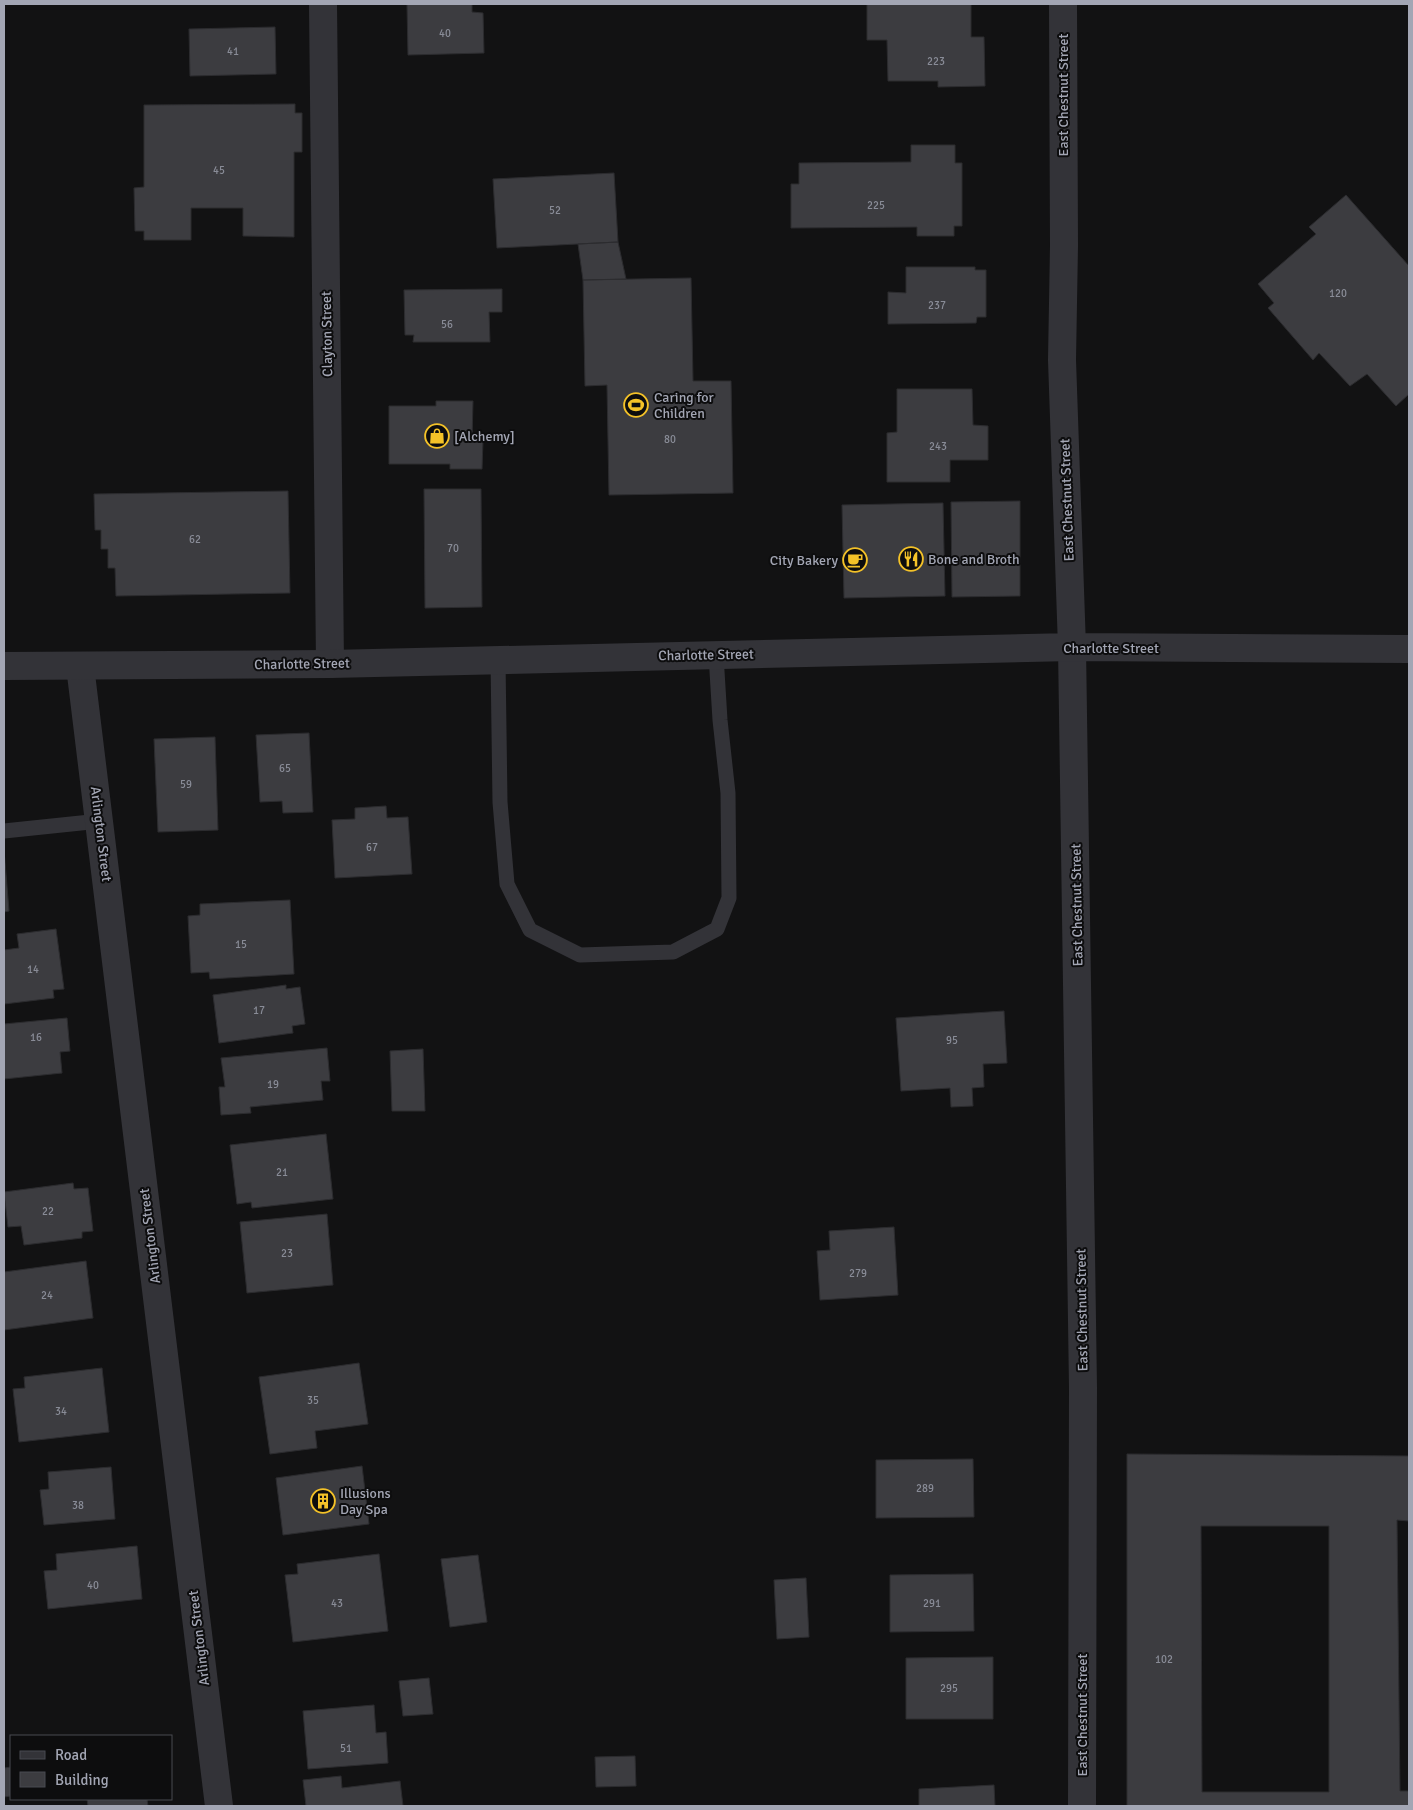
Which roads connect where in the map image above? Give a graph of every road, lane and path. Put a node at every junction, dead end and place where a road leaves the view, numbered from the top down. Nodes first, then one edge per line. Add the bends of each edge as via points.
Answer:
1 (323, 4) edge
2 (1062, 4) edge
3 (1072, 647) junction
4 (1409, 649) edge
5 (716, 655) junction
6 (498, 660) junction
7 (330, 664) junction
8 (4, 666) edge
9 (80, 666) junction
10 (100, 821) junction
11 (4, 831) edge
12 (219, 1806) edge
13 (1082, 1806) edge

1 - 7 street, Clayton Street
2 - 3 street, East Chestnut Street via 1062,360
3 - 4 street, Charlotte Street
3 - 5 street, Charlotte Street
3 - 13 street, East Chestnut Street via 1084,1388
5 - 6 street, Charlotte Street
5 - 6 lane via 728,793 729,888 729,898 717,929 673,952 580,955 530,930 507,884 500,802
6 - 7 street, Charlotte Street
7 - 9 street, Charlotte Street
8 - 9 street, Charlotte Street
9 - 10 street, Arlington Street
10 - 11 lane
10 - 12 street, Arlington Street

